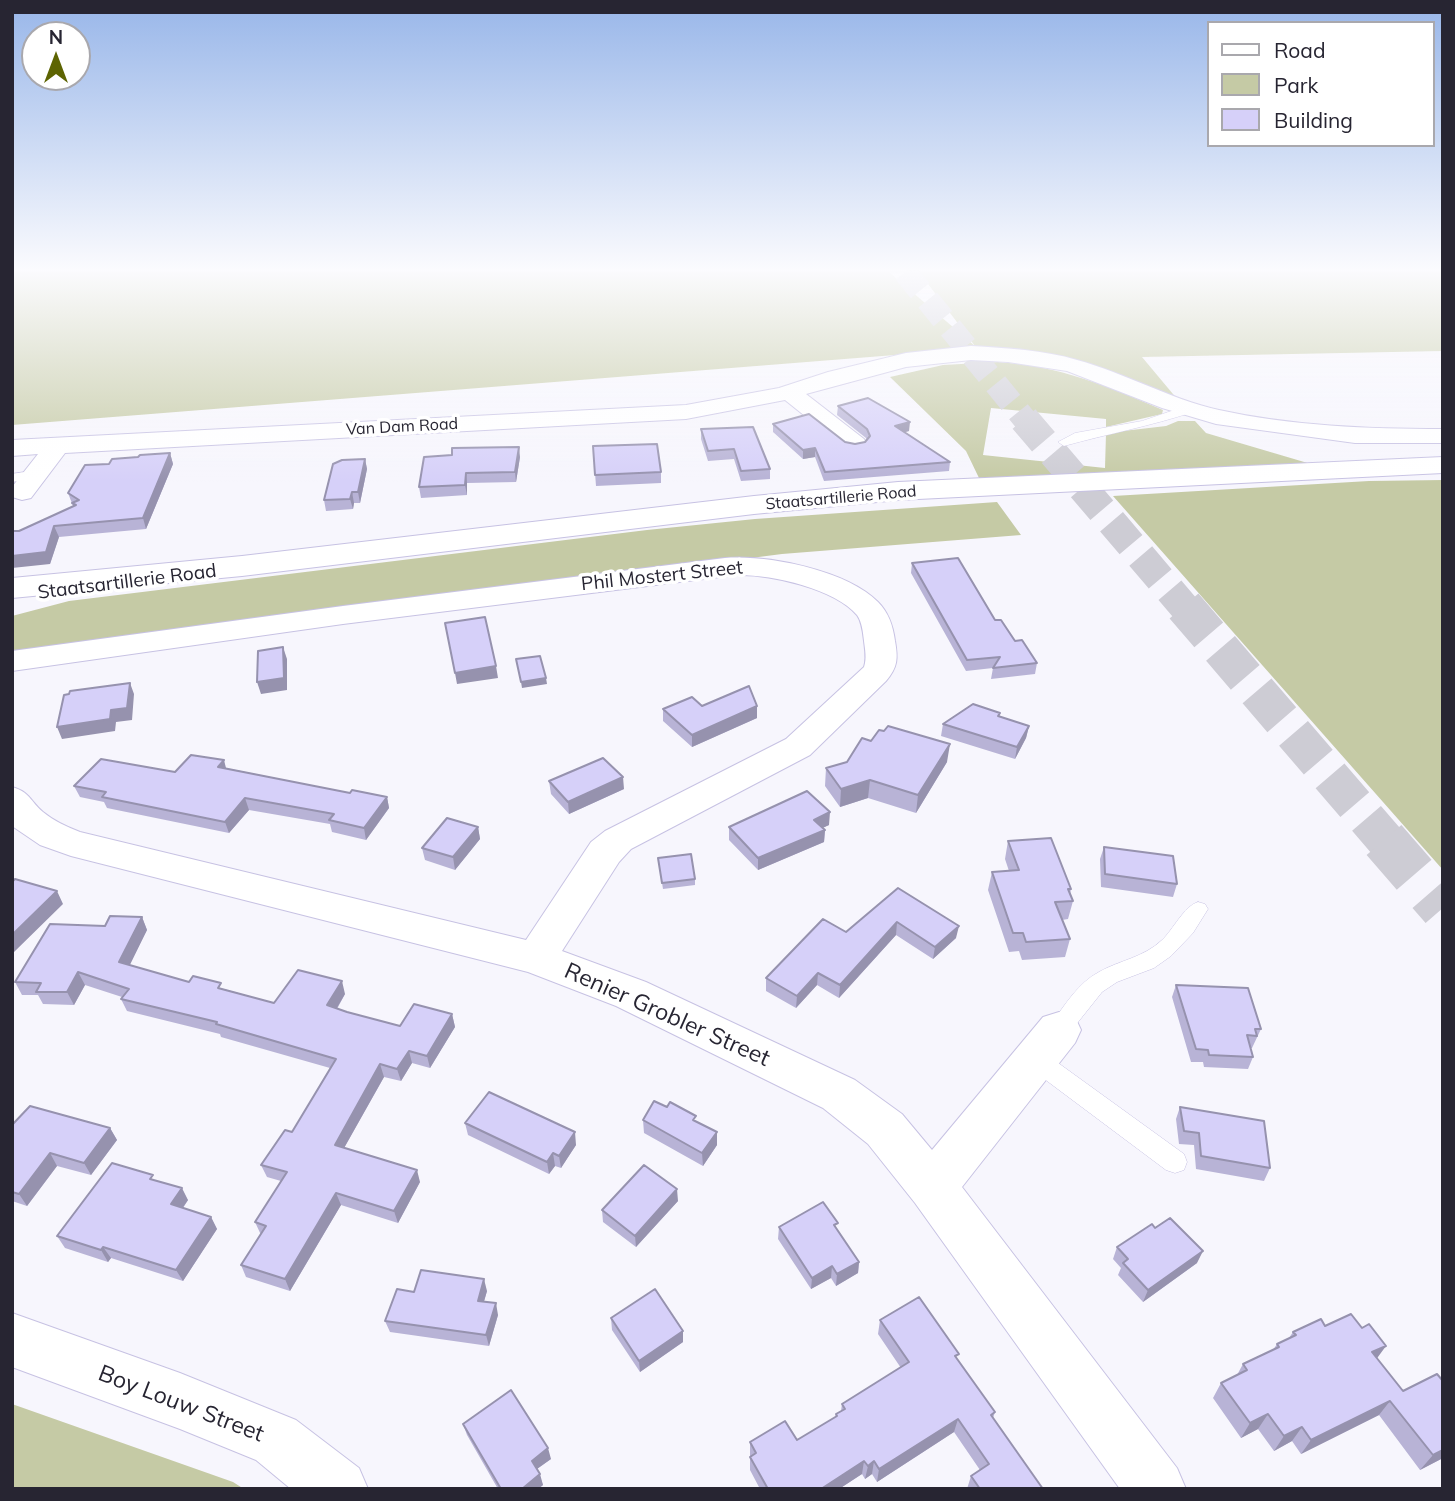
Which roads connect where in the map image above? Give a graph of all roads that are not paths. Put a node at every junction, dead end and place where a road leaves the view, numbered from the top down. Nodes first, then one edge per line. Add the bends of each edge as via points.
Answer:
1 (789, 392) junction
2 (1189, 409) junction
3 (1443, 436) edge
4 (1064, 442) dead end
5 (855, 444) edge
6 (55, 446) junction
7 (12, 448) edge
8 (1443, 465) edge
9 (24, 481) edge
10 (242, 566) junction
11 (12, 588) edge
12 (12, 597) edge
13 (12, 661) edge
14 (12, 799) edge
15 (1198, 909) dead end
16 (536, 958) junction
17 (1047, 1045) junction
18 (1175, 1162) dead end
19 (932, 1187) junction
20 (12, 1340) edge
21 (338, 1489) edge
22 (1156, 1489) edge

1 - 2 street, Van Dam Road via 906,360 971,353 1072,365
1 - 5 street
1 - 6 street, Van Dam Road via 686,412
2 - 3 street, Van Dam Road via 1294,430 1355,436
2 - 4 lane
6 - 7 street, Van Dam Road
6 - 9 street
8 - 10 street, Staatsartillerie Road via 898,491
10 - 11 street, Staatsartillerie Road
10 - 12 street, Staatsartillerie Road
13 - 16 street, Phil Mostert Street via 714,568 754,566 779,571 854,597 870,610 879,630 881,668 798,747 618,840 605,852
14 - 16 street, Renier Grobler Street via 44,832 71,843
15 - 17 lane via 1164,952 1115,973 1088,991
16 - 19 street, Renier Grobler Street via 632,994 839,1094 885,1129
17 - 18 lane
17 - 19 street
19 - 22 street, Renier Grobler Street
20 - 21 street, Boy Louw Street via 276,1440

